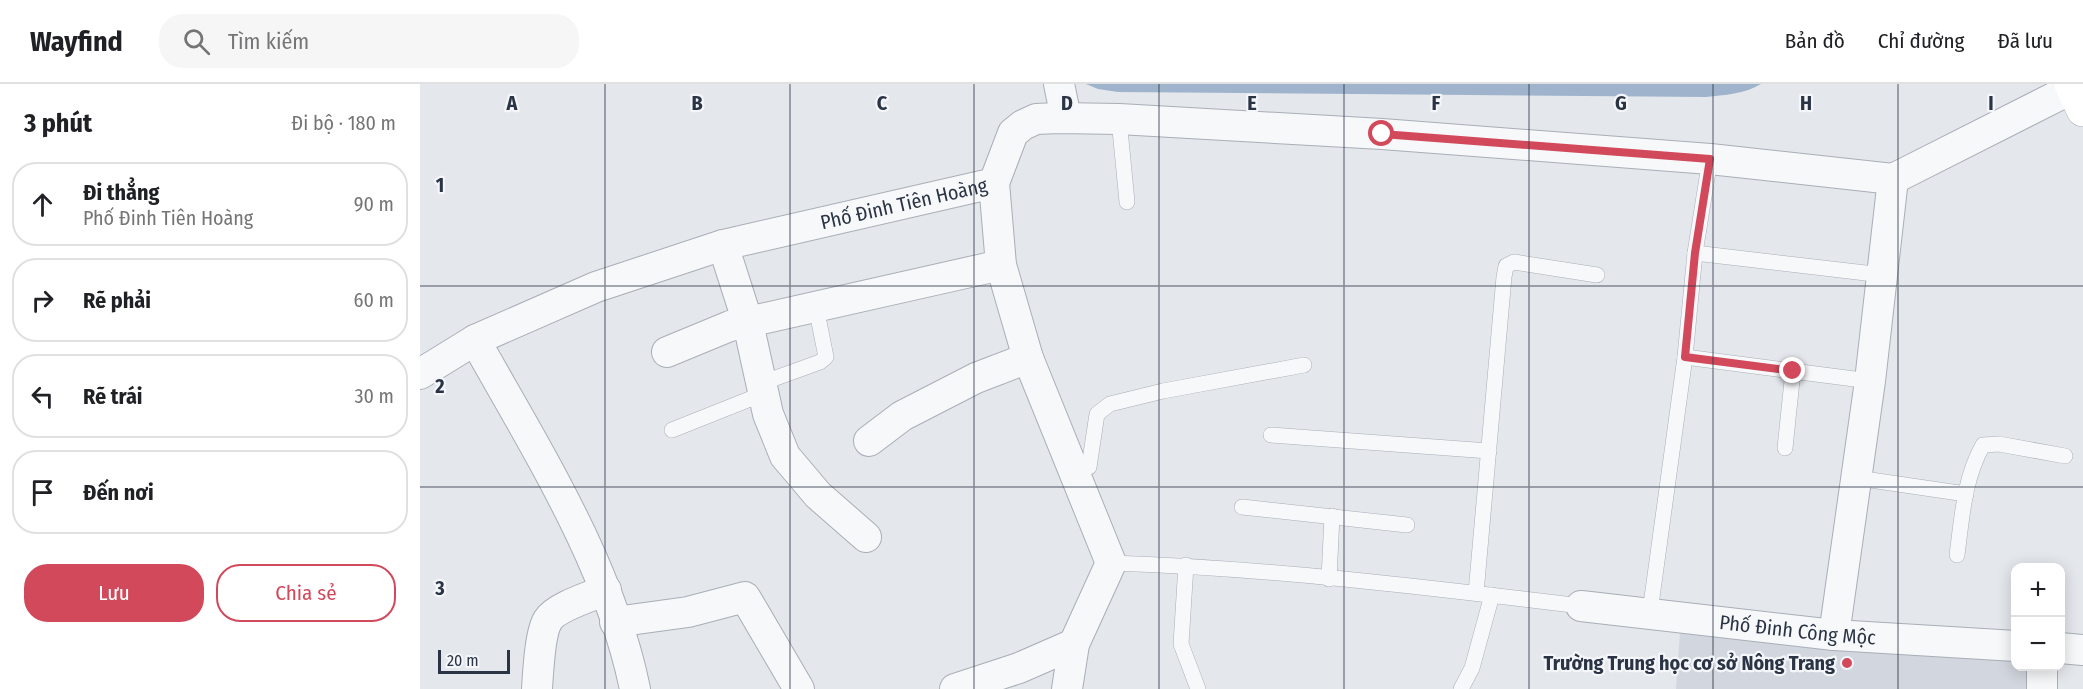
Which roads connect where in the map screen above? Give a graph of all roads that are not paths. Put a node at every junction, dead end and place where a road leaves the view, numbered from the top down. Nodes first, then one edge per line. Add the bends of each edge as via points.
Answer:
1 (1059, 84) edge
2 (2076, 94) edge
3 (1066, 118) junction
4 (1119, 119) junction
5 (1710, 159) junction
6 (1893, 180) junction
7 (994, 183) junction
8 (1127, 202) dead end
9 (723, 245) junction
10 (1695, 253) junction
11 (1001, 265) junction
12 (1598, 275) dead end
13 (1883, 275) junction
14 (816, 307) junction
15 (748, 322) junction
16 (475, 340) junction
17 (667, 352) dead end
18 (1685, 357) junction
19 (1028, 358) junction
20 (1304, 365) dead end
21 (1793, 371) junction
22 (420, 374) edge
23 (1870, 381) junction
24 (764, 388) junction
25 (672, 430) dead end
26 (1271, 435) dead end
27 (869, 441) dead end
28 (1785, 448) dead end
29 (1489, 451) junction
30 (2066, 456) dead end
31 (1074, 472) junction
32 (1857, 478) junction
33 (1966, 494) junction
34 (1242, 507) dead end
35 (1332, 516) junction
36 (1407, 525) dead end
37 (866, 537) dead end
38 (1957, 555) dead end
39 (1111, 563) junction
40 (1186, 566) junction
41 (1329, 579) junction
42 (606, 590) junction
43 (1476, 593) junction
44 (1492, 595) junction
45 (1581, 606) joint
46 (1650, 612) junction
47 (615, 622) junction
48 (1834, 635) junction
49 (1074, 644) junction
50 (2011, 646) edge
51 (2065, 648) edge
52 (2083, 650) edge
53 (2042, 671) edge
54 (537, 689) edge
55 (635, 689) edge
56 (799, 689) edge
57 (955, 689) edge
58 (1067, 689) edge
59 (1198, 689) edge
60 (1461, 689) edge
61 (2042, 689) edge

1 - 3 street
2 - 6 street
3 - 4 street, Phố Đinh Tiên Hoàng
3 - 7 street, Phố Đinh Tiên Hoàng via 1036,119 1013,133
4 - 5 street, Phố Đinh Tiên Hoàng
4 - 8 lane
5 - 6 street, Phố Đinh Tiên Hoàng
5 - 10 lane
6 - 13 street
7 - 9 street, Phố Đinh Tiên Hoàng
7 - 11 street
9 - 15 street
9 - 16 street, Phố Đinh Tiên Hoàng via 596,287
10 - 13 lane
10 - 18 lane
11 - 14 street
11 - 19 street
12 - 29 lane via 1514,262 1506,266
13 - 23 street
14 - 15 street
14 - 24 lane via 826,357
15 - 17 street
15 - 24 street
16 - 22 street, Phố Đinh Tiên Hoàng
16 - 42 street via 555,482
18 - 21 lane
18 - 46 lane
19 - 27 street via 976,378 902,416
19 - 31 street
20 - 31 lane via 1110,404 1097,414 1089,467
21 - 23 lane
21 - 28 lane
23 - 32 street
24 - 25 lane
24 - 37 street via 768,414 785,456 818,495
26 - 29 lane
29 - 43 lane
30 - 33 lane via 1999,444 1983,445
31 - 39 street
32 - 33 lane
32 - 48 street
33 - 38 lane
34 - 35 lane
35 - 36 lane
35 - 41 lane
39 - 40 lane
39 - 49 street
40 - 41 lane
40 - 59 lane via 1181,644
41 - 43 lane
42 - 47 street
42 - 54 street via 556,612 548,620
43 - 44 lane
44 - 45 lane
44 - 60 lane via 1472,668
45 - 46 street, Phố Đinh Công Mộc
46 - 48 street, Phố Đinh Công Mộc
47 - 55 street
47 - 56 street via 688,612 745,597
48 - 50 street, Phố Đinh Công Mộc
49 - 57 street
49 - 58 street
51 - 52 street
53 - 61 street

